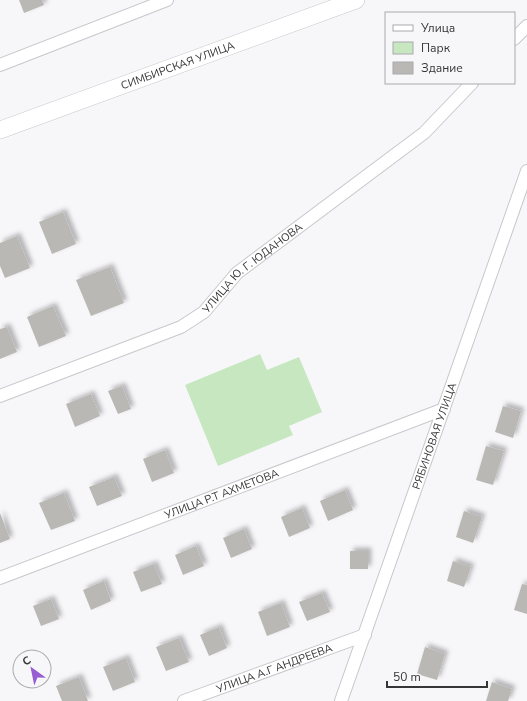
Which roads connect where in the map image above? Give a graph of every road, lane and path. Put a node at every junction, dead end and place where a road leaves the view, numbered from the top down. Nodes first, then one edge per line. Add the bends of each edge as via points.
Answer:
1 (168, 0) edge
2 (356, 0) edge
3 (527, 26) edge
4 (515, 38) edge
5 (0, 65) edge
6 (471, 84) edge
7 (0, 130) edge
8 (527, 171) edge
9 (0, 396) edge
10 (444, 409) junction
11 (0, 578) edge
12 (365, 634) junction
13 (184, 701) edge
14 (341, 701) edge

1 - 5 street
2 - 7 main road, СИМБИРСКАЯ УЛИЦА
3 - 4 street
6 - 9 street, УЛИЦА Ю. Г. ЮДАНОВА via 424,133 237,273 196,318 181,327
8 - 10 street, РЯБИНОВАЯ УЛИЦА
10 - 11 street, УЛИЦА Р.Т АХМЕТОВА
10 - 12 street, РЯБИНОВАЯ УЛИЦА
12 - 13 street, УЛИЦА А.Г АНДРЕЕВА
12 - 14 street, РЯБИНОВАЯ УЛИЦА

